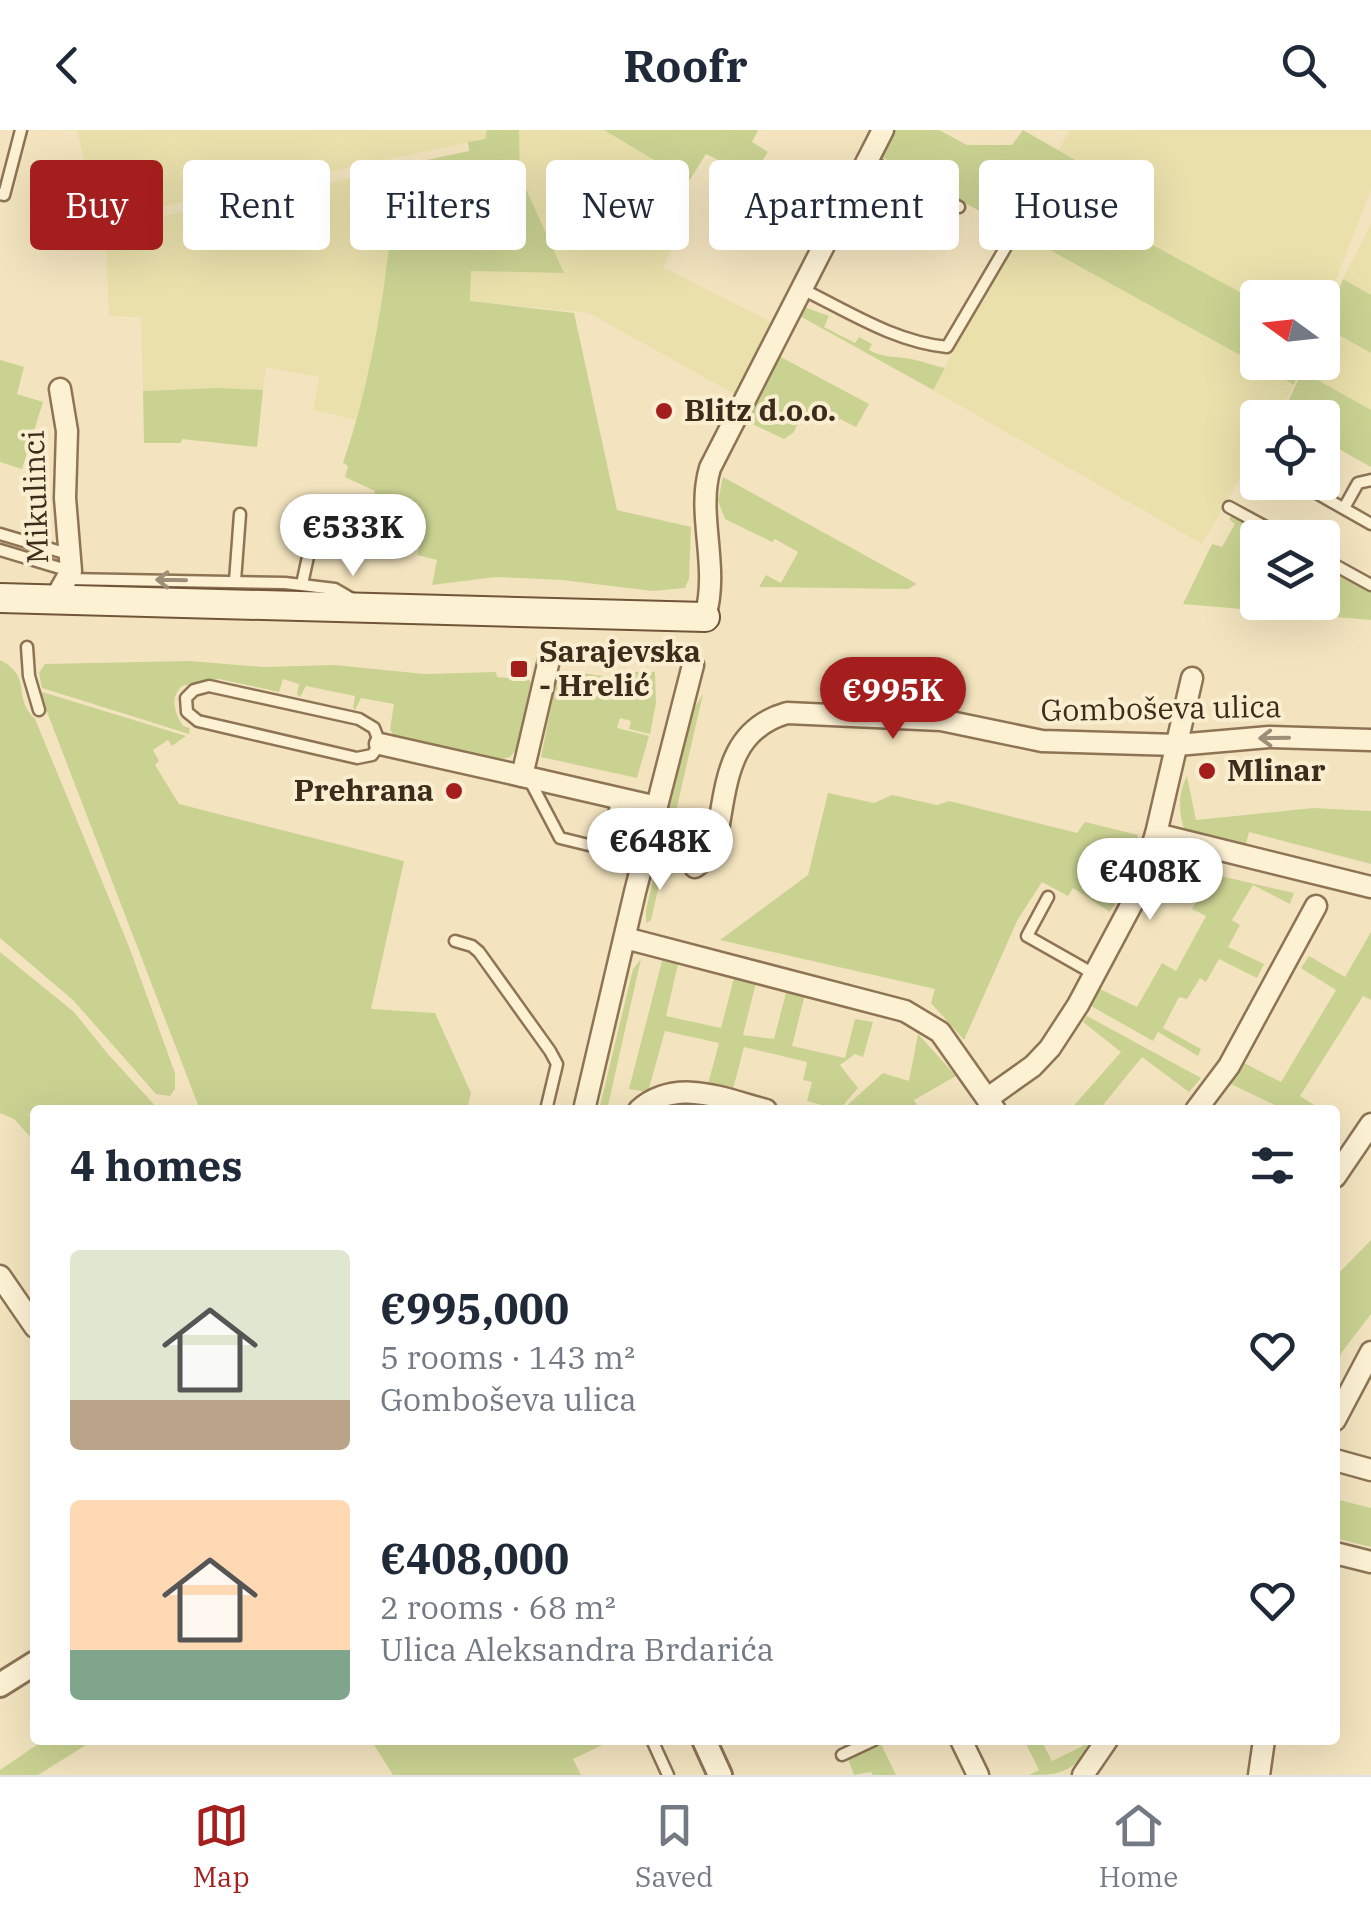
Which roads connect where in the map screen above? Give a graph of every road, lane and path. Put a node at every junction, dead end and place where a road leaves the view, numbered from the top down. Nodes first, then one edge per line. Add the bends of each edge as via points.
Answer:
1 (21, 130) edge
2 (883, 130) edge
3 (868, 160) edge
4 (0, 194) edge
5 (822, 250) edge
6 (1004, 250) edge
7 (802, 288) junction
8 (60, 388) dead end
9 (1371, 480) edge
10 (1330, 500) edge
11 (1229, 506) dead end
12 (1344, 508) junction
13 (240, 514) dead end
14 (1254, 520) edge
15 (1371, 524) edge
16 (0, 534) edge
17 (313, 534) dead end
18 (0, 550) edge
19 (1340, 568) edge
20 (66, 576) junction
21 (235, 581) junction
22 (302, 584) junction
23 (1371, 585) edge
24 (0, 598) edge
25 (368, 608) junction
26 (706, 616) joint
27 (27, 646) dead end
28 (549, 660) dead end
29 (692, 665) dead end
30 (1192, 678) dead end
31 (39, 710) dead end
32 (1371, 740) edge
33 (380, 744) junction
34 (1177, 745) junction
35 (525, 777) junction
36 (618, 798) junction
37 (656, 806) junction
38 (1156, 834) junction
39 (695, 867) dead end
40 (1371, 886) edge
41 (1048, 897) dead end
42 (1316, 906) dead end
43 (625, 938) junction
44 (455, 941) dead end
45 (1095, 974) junction
46 (992, 1104) edge
47 (547, 1105) edge
48 (585, 1105) edge
49 (648, 1105) edge
50 (744, 1105) edge
51 (1200, 1105) edge
52 (1371, 1124) edge
53 (1340, 1170) edge
54 (3, 1285) edge
55 (30, 1320) edge
56 (1371, 1352) edge
57 (1340, 1411) edge
58 (1340, 1461) edge
59 (1371, 1470) edge
60 (1340, 1554) edge
61 (1371, 1562) edge
62 (30, 1666) edge
63 (0, 1685) edge
64 (654, 1745) edge
65 (706, 1745) edge
66 (864, 1745) edge
67 (963, 1745) edge
68 (1104, 1745) edge
69 (1263, 1745) edge
70 (842, 1756) dead end
71 (714, 1773) edge
72 (668, 1775) edge
73 (978, 1775) edge
74 (1083, 1775) edge
75 (1259, 1775) edge

1 - 4 lane
2 - 3 street
5 - 7 street
6 - 7 lane via 947,347 878,328
7 - 26 street via 708,477 713,590
8 - 20 street, Mikulinci via 67,430
9 - 12 lane via 1358,483
10 - 12 lane
11 - 14 lane
12 - 15 lane
13 - 21 lane
16 - 20 lane
17 - 22 lane
18 - 20 lane
19 - 23 lane
21 -> 20 lane
20 - 24 main road
20 - 25 main road
21 - 22 lane
22 - 25 lane via 335,589
25 - 26 main road
27 - 31 lane
28 - 35 street
29 - 37 street
30 - 34 street
32 -> 34 street, Gomboševa ulica via 1269,737
33 - 33 lane via 374,728 360,719 228,688 194,690 185,705 198,722 357,758 372,756
33 - 35 street
34 - 38 street
34 - 39 street, Gomboševa ulica via 1027,740 941,720 786,713 767,718 744,738 733,759 715,844
35 - 36 street
35 - 36 lane via 564,840 603,848
36 - 37 street
37 - 43 street
38 - 40 street
38 - 45 street via 1135,898
41 - 45 lane via 1027,936
42 - 51 street
43 - 46 street via 906,1012 940,1032
43 - 48 street
44 - 47 lane via 479,952 550,1051 557,1064
45 - 46 street via 1050,1048
49 - 50 street via 683,1091
52 - 53 street
54 - 55 street
56 - 57 street
58 - 59 street
60 - 61 street
62 - 63 street
64 - 72 lane
65 - 71 street
66 - 70 lane
67 - 73 street
68 - 74 street
69 - 75 street

